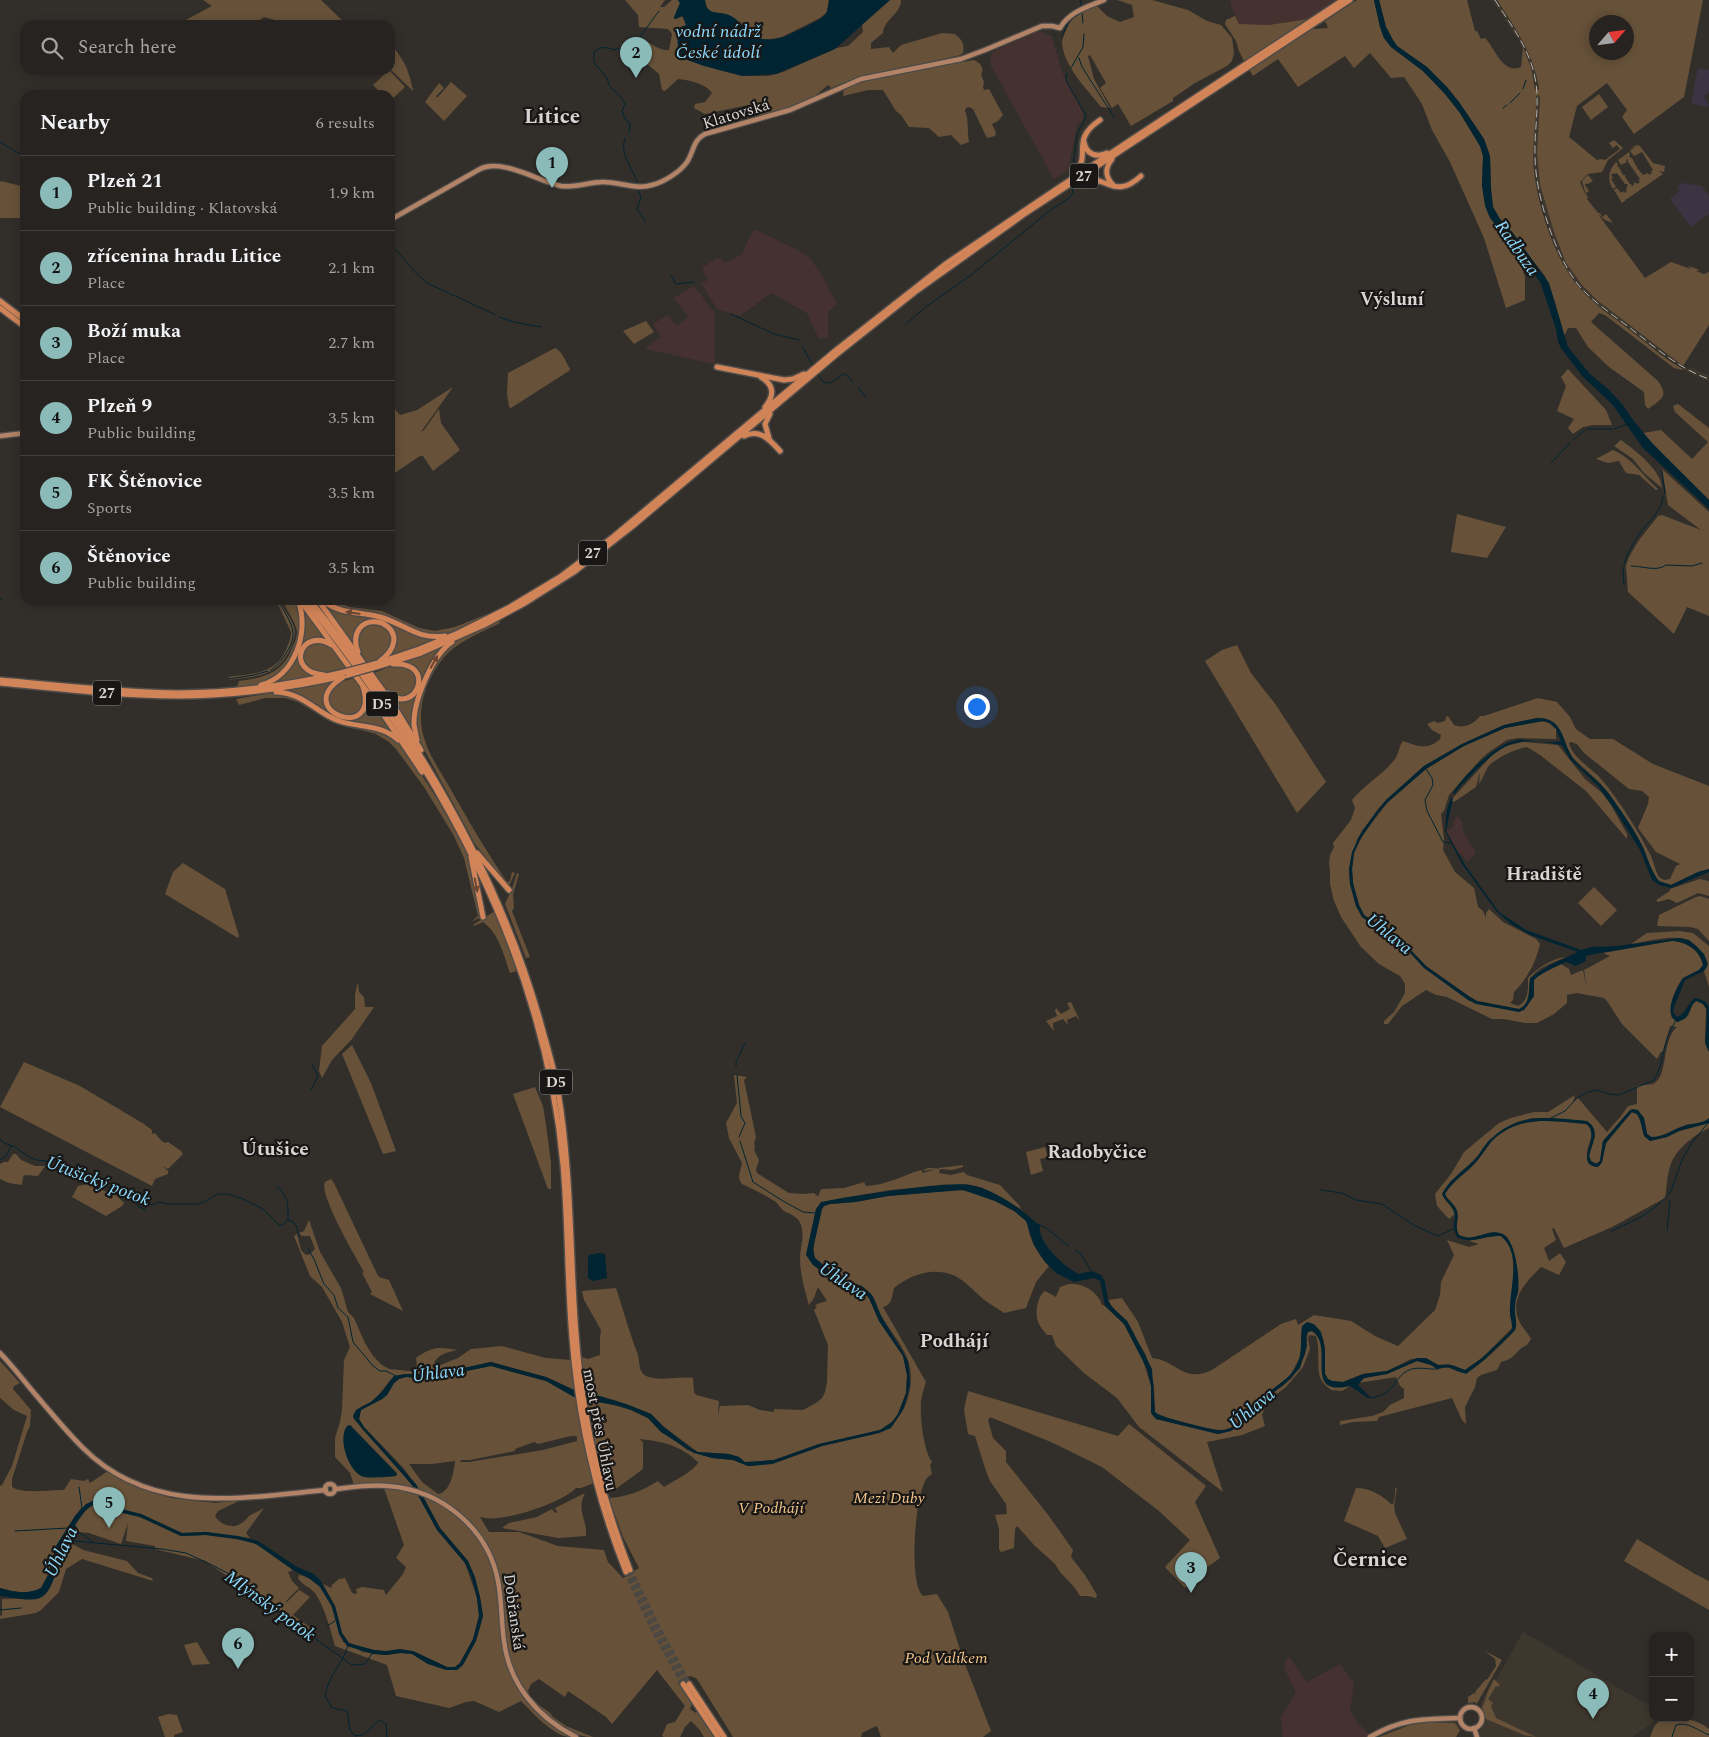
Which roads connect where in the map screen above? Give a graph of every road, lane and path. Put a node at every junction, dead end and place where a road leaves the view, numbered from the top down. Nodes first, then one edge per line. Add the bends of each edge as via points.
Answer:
1 (1104, 0) edge
2 (1343, 0) edge
3 (1350, 0) edge
4 (1100, 120) dead end
5 (1148, 133) junction
6 (1083, 139) junction
7 (1124, 145) junction
8 (1141, 176) dead end
9 (1115, 186) junction
10 (1064, 188) junction
11 (1055, 190) junction
12 (395, 217) edge
13 (0, 301) edge
14 (0, 308) edge
15 (20, 316) edge
16 (20, 323) edge
17 (819, 364) junction
18 (718, 367) dead end
19 (756, 375) junction
20 (782, 401) junction
21 (756, 417) junction
22 (20, 434) edge
23 (0, 436) edge
24 (770, 441) junction
25 (730, 444) junction
26 (780, 451) dead end
27 (300, 605) edge
28 (303, 605) edge
29 (309, 605) edge
30 (314, 605) edge
31 (323, 605) edge
32 (329, 605) edge
33 (468, 632) junction
34 (458, 633) junction
35 (338, 650) junction
36 (361, 660) junction
37 (386, 664) junction
38 (375, 666) junction
39 (346, 674) junction
40 (330, 676) junction
41 (0, 682) edge
42 (361, 682) junction
43 (381, 688) junction
44 (234, 692) junction
45 (258, 692) junction
46 (422, 753) junction
47 (418, 767) junction
48 (434, 777) junction
49 (450, 814) junction
50 (472, 851) junction
51 (509, 890) dead end
52 (483, 917) dead end
53 (0, 1353) edge
54 (628, 1571) tunnel mouth
55 (1460, 1718) junction
56 (1474, 1728) junction
57 (576, 1737) edge
58 (718, 1737) edge
59 (724, 1737) edge
60 (1370, 1737) edge
61 (1477, 1737) edge

1 - 12 main road, Klatovská via 1068,17 1060,28 1042,26 973,55 858,80 790,110 705,134 697,140 683,167 652,186 600,182 564,186 523,172 488,166
2 - 7 highway, 27
3 - 5 highway, 27
4 - 6 highway via 1087,130
5 - 9 highway via 1109,163 1106,174
5 - 10 highway, 27
6 - 7 highway via 1086,149 1095,155 1106,154
6 - 11 highway via 1078,170
7 - 11 highway, 27
8 - 9 highway via 1126,186
9 - 10 highway via 1090,179
10 - 20 highway, 27 via 915,292
11 - 17 highway, 27 via 934,273
13 - 15 highway
14 - 16 highway
17 - 19 highway via 793,379
17 - 21 highway, 27
18 - 19 highway
19 - 21 highway via 768,382 772,393 768,404
20 - 24 highway via 766,421
20 - 25 highway, 27
21 - 34 highway, 27 via 579,563 523,600
22 - 23 main road
24 - 25 highway via 761,434 751,433
24 - 26 highway
25 - 33 highway, 27 via 574,572 525,603
27 - 44 highway via 302,630 291,664 271,682
28 - 35 highway
29 - 49 highway, D5 via 381,703
30 - 48 highway, D5 via 368,677
31 - 36 highway
34 -> 32 highway via 422,636 382,618
33 - 37 highway, 27
46 -> 33 highway via 414,720 429,673 443,649
34 - 38 highway, 27
35 - 40 highway via 317,639 307,643 301,652 301,662 308,672
35 - 42 highway
36 - 38 highway via 355,641 358,631 368,622 382,622 392,632 394,642 390,652
36 - 43 highway
37 - 38 highway, 27
37 - 43 highway via 410,666 417,673 419,684 412,695 401,699
38 - 39 highway, 27, bridge
39 - 40 highway, 27
39 - 42 highway via 328,693 329,708 339,717 352,717 362,709 365,697
39 - 45 highway, 27
40 - 44 highway, 27
41 - 44 highway, 27 via 133,695
42 - 47 highway
43 - 46 highway
44 - 45 highway, 27
45 - 47 highway via 285,692 338,721 385,731 400,743
46 - 48 highway
47 - 49 highway
48 - 50 highway, D5
49 - 50 highway, D5
50 - 51 highway
50 -> 52 highway
50 - 54 highway, most přes Úhlavu / D5 via 490,881 514,940 558,1089 568,1166 576,1357 606,1506
53 - 57 main road, Dobřanská via 84,1449 121,1475 146,1487 198,1499 224,1499 326,1490 330,1494 335,1489 381,1485 421,1493 443,1503 476,1532 494,1564 505,1649 519,1686 546,1718
55 - 56 main road via 1465,1727
55 - 56 main road via 1467,1708 1478,1710 1480,1722
55 - 60 main road via 1406,1721
56 - 61 main road
58 - 59 highway via 686,1684

